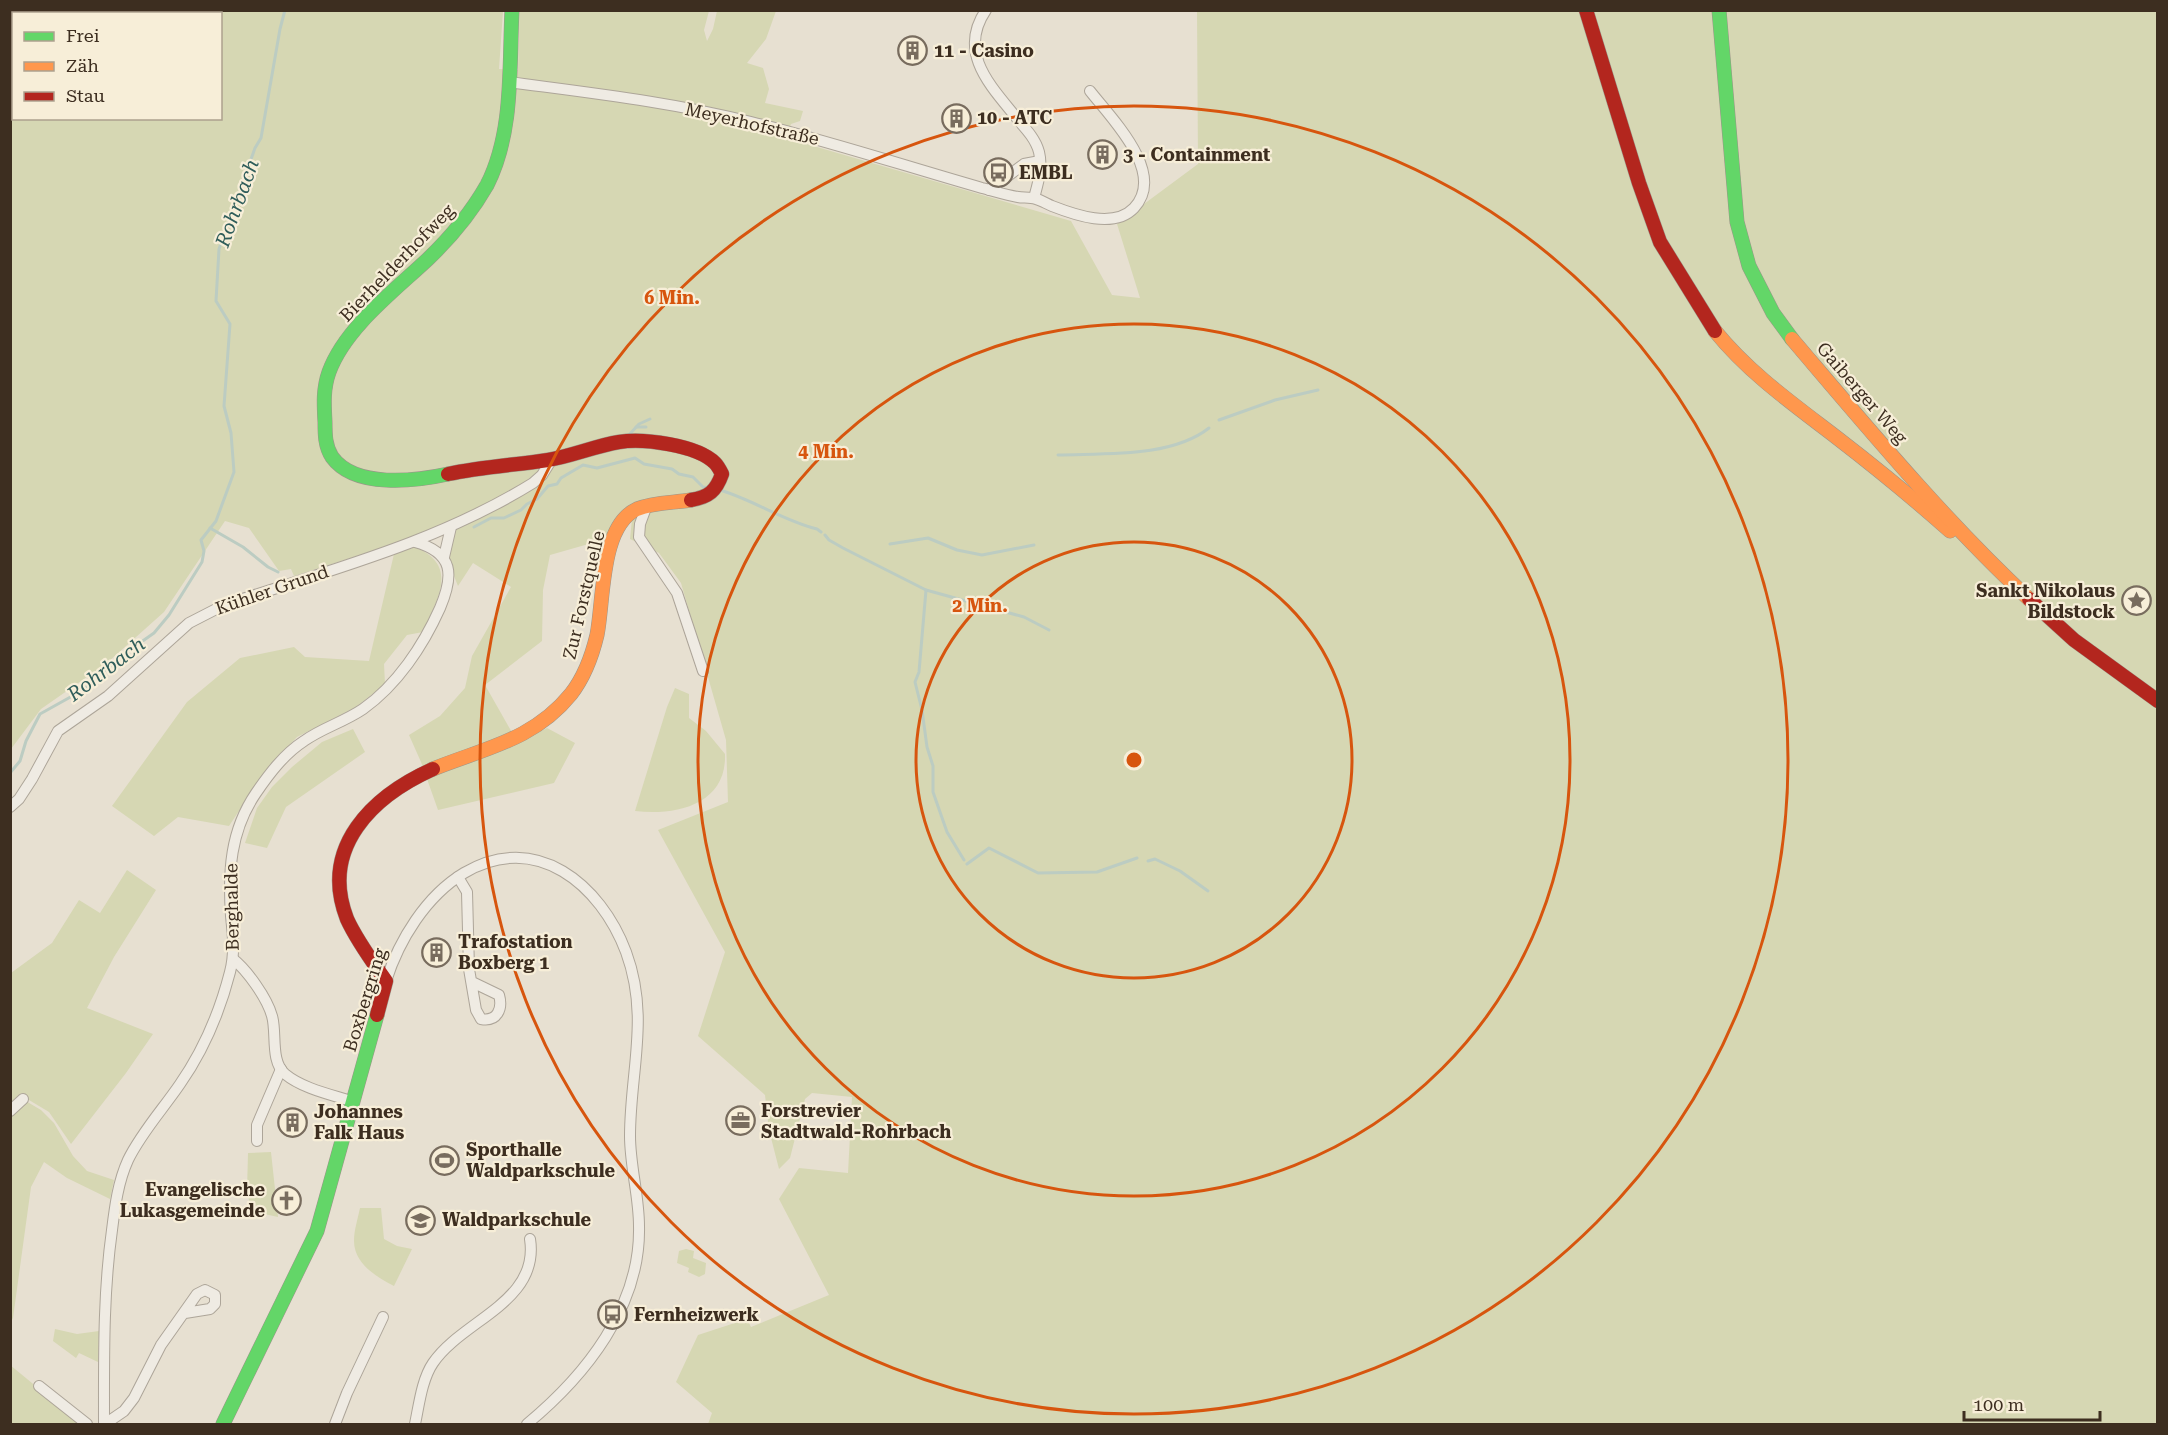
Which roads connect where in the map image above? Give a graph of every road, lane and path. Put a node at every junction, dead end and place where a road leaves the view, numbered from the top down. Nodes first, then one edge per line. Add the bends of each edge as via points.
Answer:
1 (512, 10) edge
2 (986, 10) edge
3 (1586, 10) edge
4 (1719, 10) edge
5 (509, 82) junction
6 (1090, 91) dead end
7 (1040, 161) junction
8 (989, 190) junction
9 (1034, 198) junction
10 (552, 459) junction
11 (647, 505) junction
12 (451, 527) junction
13 (1965, 536) junction
14 (415, 542) junction
15 (444, 557) junction
16 (703, 671) dead end
17 (2157, 701) edge
18 (10, 807) edge
19 (458, 877) junction
20 (233, 959) junction
21 (386, 981) junction
22 (472, 982) dead end
23 (281, 1069) junction
24 (23, 1099) dead end
25 (354, 1102) junction
26 (10, 1111) edge
27 (256, 1138) dead end
28 (530, 1239) dead end
29 (185, 1313) dead end
30 (383, 1317) dead end
31 (39, 1386) dead end
32 (87, 1425) edge
33 (105, 1425) edge
34 (223, 1425) edge
35 (335, 1425) edge
36 (415, 1425) edge
37 (526, 1425) edge

1 - 5 street, Bierhelderhofweg
2 - 7 street via 975,35 978,64 1036,144
3 - 13 street via 1660,242 1714,330 1768,386 1895,483 1947,529
4 - 13 street, Gaiberger Weg via 1735,210 1745,255 1761,291 1797,344
5 - 8 street, Meyerhofstraße via 653,102 751,122
5 - 10 street, Bierhelderhofweg via 500,150 477,203 453,234 368,316 333,363 324,395 326,440 332,457 344,468 395,482
6 - 9 street, Meyerhofstraße via 1138,156 1144,178 1141,197 1128,212 1105,219 1062,210
7 - 8 street via 1024,164
7 - 9 street
8 - 9 street, Meyerhofstraße
10 - 11 street, Zur Forstquelle via 610,443 636,441 701,453 719,466 719,485 709,496
10 - 12 street, Kühler Grund via 533,483
11 - 16 street via 639,537 677,593
11 - 21 street, Zur Forstquelle via 627,515 614,533 593,649 566,701 522,736 446,763 400,786 381,799 353,832 341,869 343,910
12 - 14 street, Kühler Grund
12 - 15 street, Berghalde
13 - 17 street, Gaiberger Weg via 2066,633
14 - 15 street
14 - 18 street, Kühler Grund via 224,605 196,618 100,702 58,731 32,779
15 - 20 street, Berghalde via 449,577 447,589 426,637 407,665 367,706 304,740 288,754 270,772 244,813 230,866
19 - 21 street, Boxbergring via 414,923
19 - 22 street via 466,892
19 - 37 street, Boxbergring via 483,864 517,859 549,864 578,880 598,901 620,937 639,1007 630,1137 639,1228 634,1269 617,1316 594,1354 564,1392
20 - 23 street via 242,966 269,1008
20 - 33 street, Berghalde via 205,1041 135,1148 121,1180 106,1277
21 - 25 street, Boxbergring
23 - 25 street via 302,1084
23 - 27 street via 257,1125
24 - 26 street
25 - 34 street, Boxbergring via 312,1243
28 - 36 street via 529,1266 518,1288 459,1336 431,1366
29 - 33 street via 161,1345 134,1398
30 - 35 street
31 - 32 street

